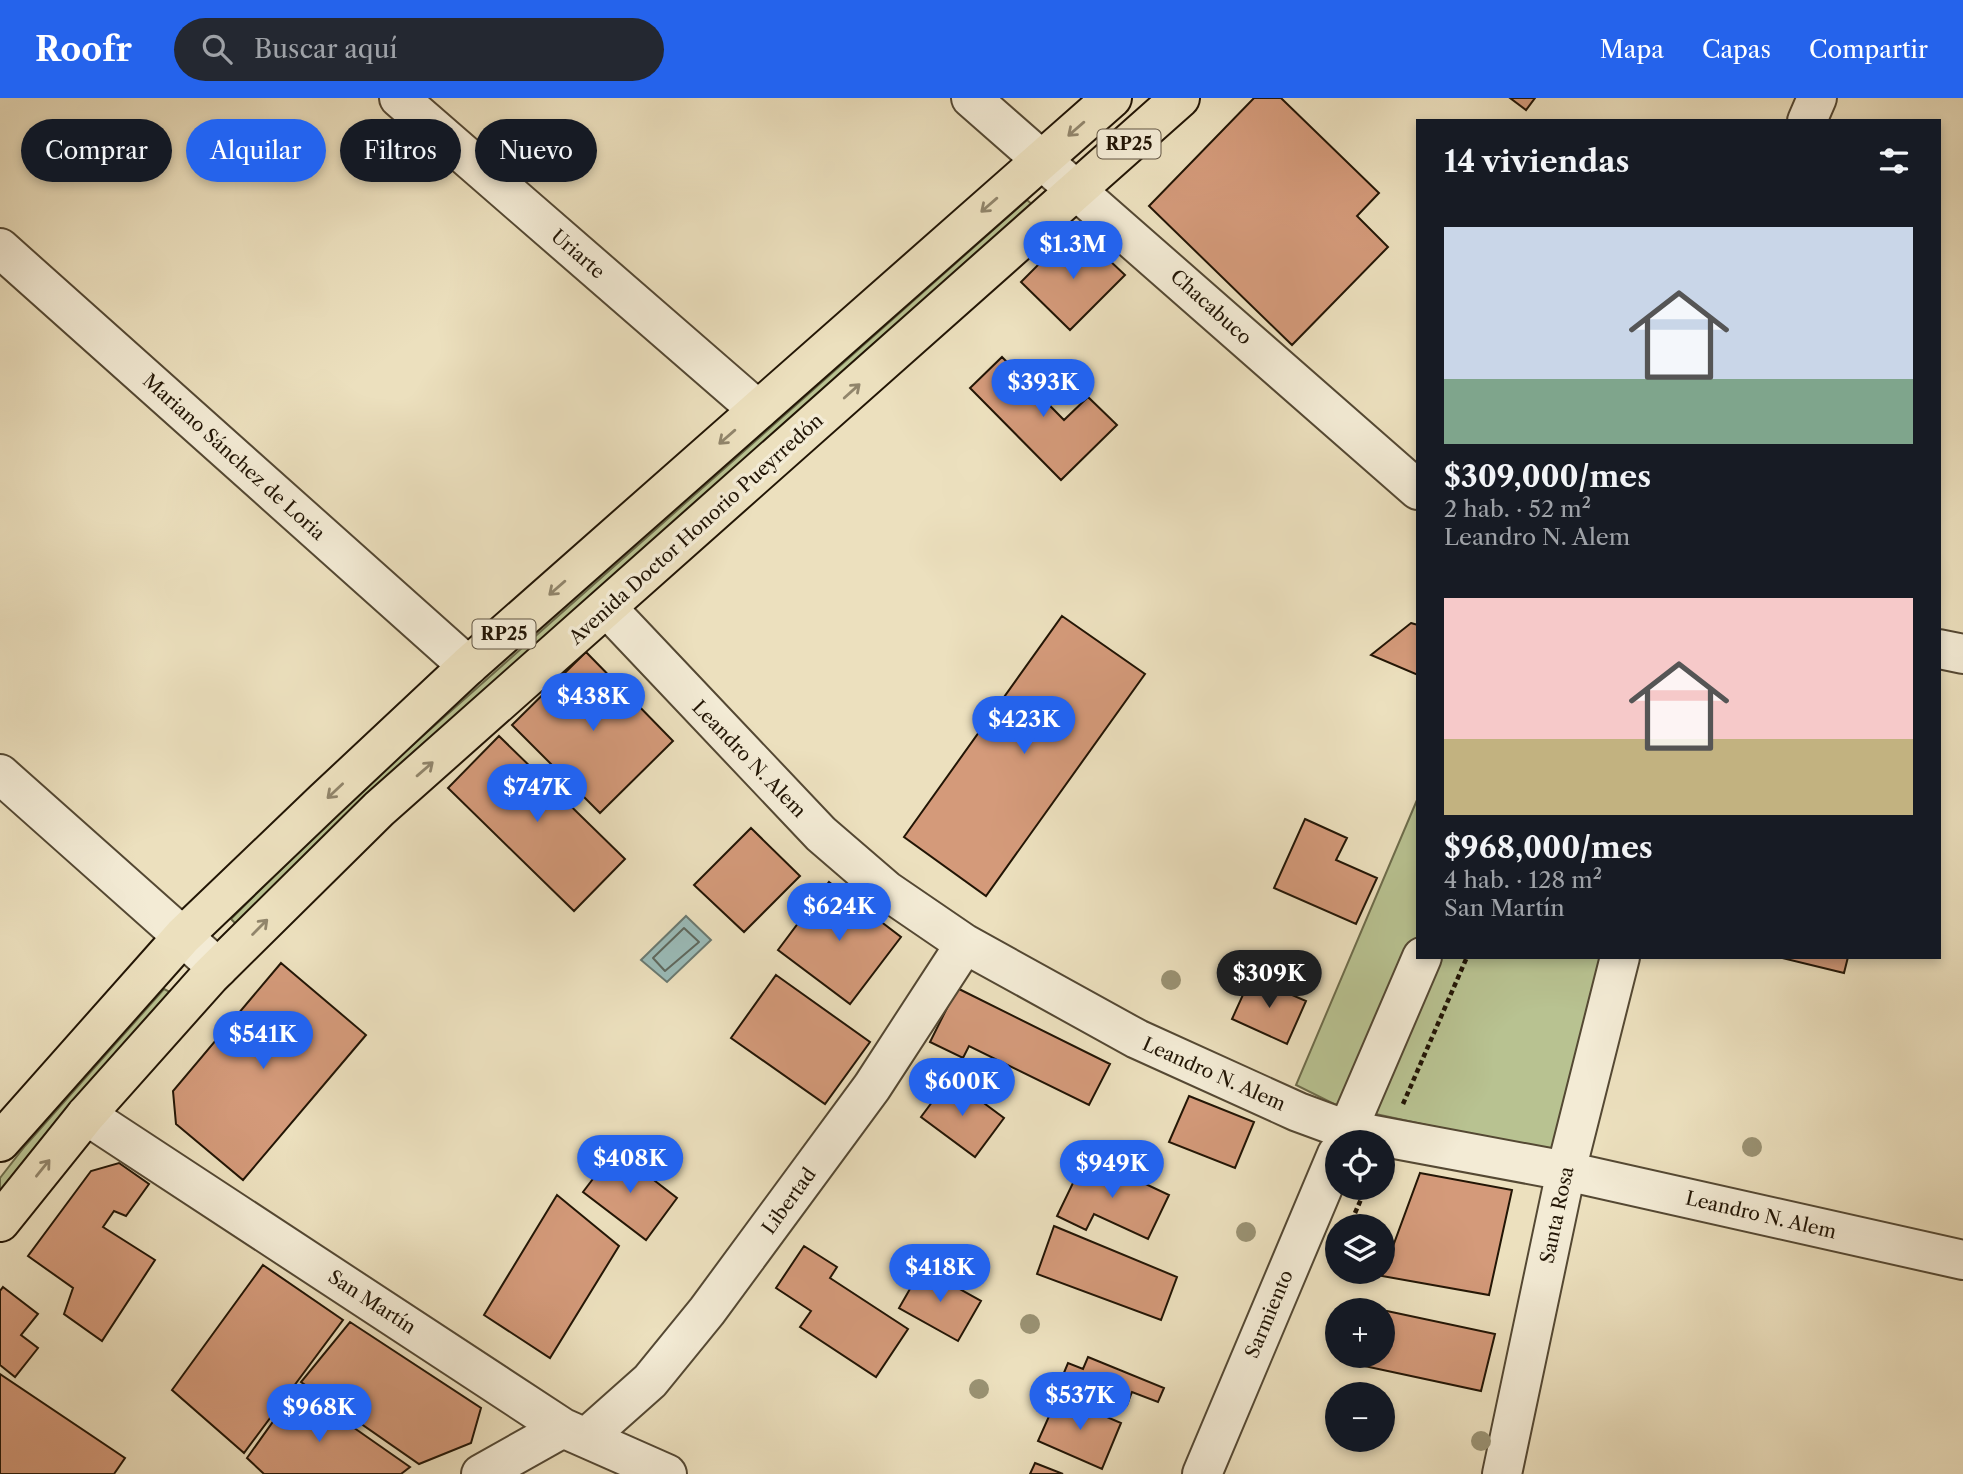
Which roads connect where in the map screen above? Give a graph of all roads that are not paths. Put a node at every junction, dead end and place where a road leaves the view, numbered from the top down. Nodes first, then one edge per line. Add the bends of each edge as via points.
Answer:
1 (399, 98) edge
2 (971, 98) edge
3 (1112, 98) edge
4 (1181, 98) edge
5 (1817, 98) edge
6 (1808, 119) edge
7 (1041, 160) junction
8 (1078, 189) junction
9 (0, 248) edge
10 (758, 410) junction
11 (1416, 489) edge
12 (607, 608) junction
13 (1941, 649) edge
14 (1963, 654) edge
15 (468, 666) junction
16 (0, 774) edge
17 (183, 936) junction
18 (965, 944) junction
19 (1421, 959) edge
20 (1619, 959) edge
21 (218, 968) junction
22 (86, 1115) junction
23 (1325, 1130) edge
24 (1347, 1130) edge
25 (1395, 1139) edge
26 (0, 1142) edge
27 (1566, 1171) junction
28 (1325, 1182) edge
29 (0, 1222) edge
30 (1963, 1261) edge
31 (575, 1432) junction
32 (481, 1474) edge
33 (667, 1474) edge
34 (1202, 1474) edge
35 (1502, 1474) edge

1 - 10 street, Uriarte
2 - 7 street, Chacabuco
3 -> 7 main road, RP25
4 - 8 main road, Avenida Doctor Honorio Pueyrredón / RP25
5 - 6 street
7 - 8 street, Chacabuco
7 -> 10 main road, RP25
8 - 11 street, Chacabuco
12 -> 8 main road, Avenida Doctor Honorio Pueyrredón / RP25
9 - 15 street, Mariano Sánchez de Loria
10 -> 15 main road, RP25
12 - 18 street, Leandro N. Alem via 821,834 886,890
21 -> 12 main road, Avenida Doctor Honorio Pueyrredón / RP25 via 379,809
13 - 14 street
15 -> 17 main road, RP25
16 - 17 street
17 - 21 street
17 - 26 main road, RP25
18 - 23 street, Leandro N. Alem via 1137,1040 1298,1112
18 - 31 street, Libertad via 872,1087 707,1311 650,1381
19 - 24 street, Sarmiento
20 - 27 street, Santa Rosa
21 - 22 main road, Avenida Doctor Honorio Pueyrredón / RP25
29 -> 22 main road, Avenida Doctor Honorio Pueyrredón / RP25
22 - 31 street, San Martín
25 - 27 street, Leandro N. Alem
27 - 30 street, Leandro N. Alem
27 - 35 street, Santa Rosa
28 - 34 street, Sarmiento
31 - 32 street, Libertad
31 - 33 street, San Martín

